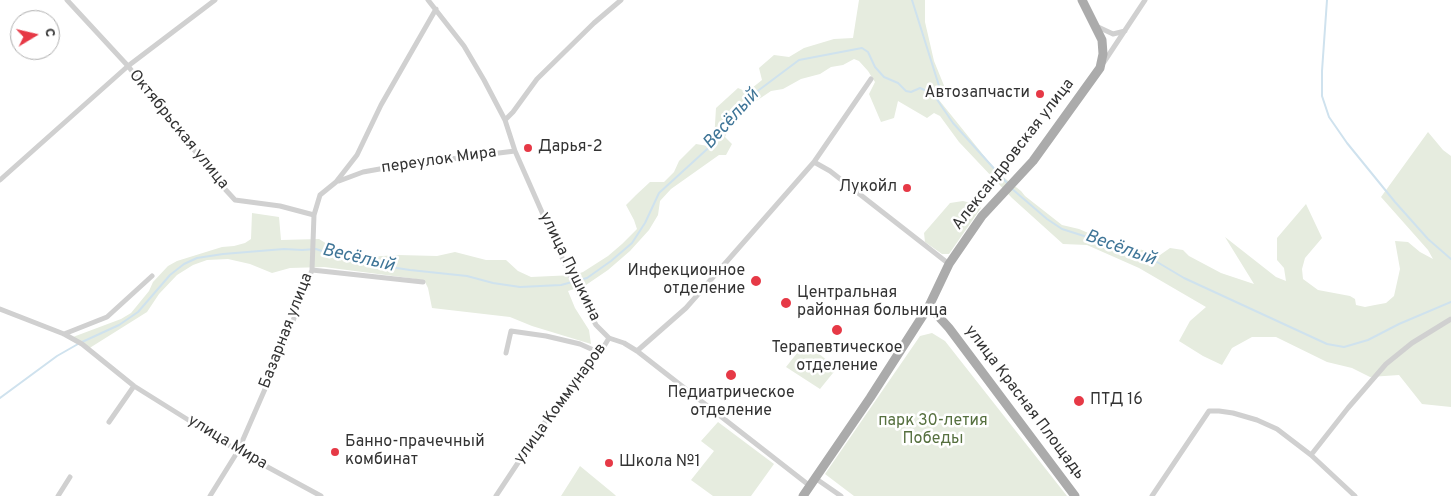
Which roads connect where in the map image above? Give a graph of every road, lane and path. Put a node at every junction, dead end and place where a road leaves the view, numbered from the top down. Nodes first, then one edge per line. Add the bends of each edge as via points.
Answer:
1 (67, 0) edge
2 (214, 0) edge
3 (428, 0) edge
4 (621, 0) edge
5 (1082, 0) edge
6 (1145, 0) edge
7 (436, 9) junction
8 (1096, 26) junction
9 (1125, 31) junction
10 (128, 66) junction
11 (1100, 68) junction
12 (870, 79) dead end
13 (505, 120) junction
14 (515, 151) junction
15 (353, 162) junction
16 (814, 162) junction
17 (363, 172) junction
18 (0, 180) edge
19 (336, 182) junction
20 (314, 214) junction
21 (949, 264) junction
22 (312, 270) junction
23 (152, 276) dead end
24 (423, 282) dead end
25 (929, 306) junction
26 (0, 310) edge
27 (1451, 319) edge
28 (64, 334) junction
29 (609, 338) junction
30 (637, 351) junction
31 (506, 353) dead end
32 (600, 353) junction
33 (134, 386) junction
34 (108, 422) dead end
35 (238, 451) junction
36 (1311, 455) junction
37 (70, 477) dead end
38 (816, 478) junction
39 (810, 486) junction
40 (58, 496) edge
41 (210, 496) edge
42 (321, 496) edge
43 (496, 496) edge
44 (803, 496) edge
45 (841, 496) edge
46 (1075, 496) edge
47 (1152, 496) edge
48 (1355, 496) edge

1 - 10 street, Октябрьская улица
2 - 10 street
3 - 7 street, улица Пушкина
4 - 13 street via 537,79
5 - 8 main road
6 - 9 street, Александровская улица
7 - 13 street, улица Пушкина via 464,46
7 - 15 street, Базарная улица via 381,105
8 - 9 street via 1113,34
8 - 11 main road via 1103,48
9 - 11 street, Александровская улица
10 - 18 street
10 - 20 street, Октябрьская улица via 236,200
11 - 21 main road, Александровская улица via 1032,160 982,216
12 - 16 street
13 - 14 street, улица Пушкина
14 - 17 street, переулок Мира
14 - 29 street, улица Пушкина via 574,285 596,325
15 - 17 street, переулок Мира via 356,170
15 - 19 street, Базарная улица
16 - 21 street
16 - 30 street via 686,308
17 - 19 street, переулок Мира
19 - 20 street, Базарная улица via 320,195
20 - 22 street, Базарная улица
21 - 25 main road, Александровская улица
22 - 24 street
22 - 35 street, Базарная улица via 282,350
23 - 28 street via 107,317
25 - 38 main road, Александровская улица
25 - 46 main road, улица Красная Площадь
26 - 28 street, улица Мира
27 - 36 street via 1412,342 1386,364
28 - 33 street, улица Мира via 82,344
29 - 30 street, улица Пушкина
29 - 32 street, улица Коммунаров
30 - 39 street, улица Пушкина
31 - 32 street, улица Пушкина via 511,331 580,344
32 - 43 street, улица Коммунаров via 547,419
33 - 34 street
33 - 35 street, улица Мира
35 - 41 street, Базарная улица
35 - 42 street, улица Мира
36 - 47 street via 1277,429 1257,420 1233,413 1208,411
36 - 48 street
37 - 40 street
38 - 39 main road, Александровская улица
38 - 45 street
39 - 44 main road, Александровская улица

